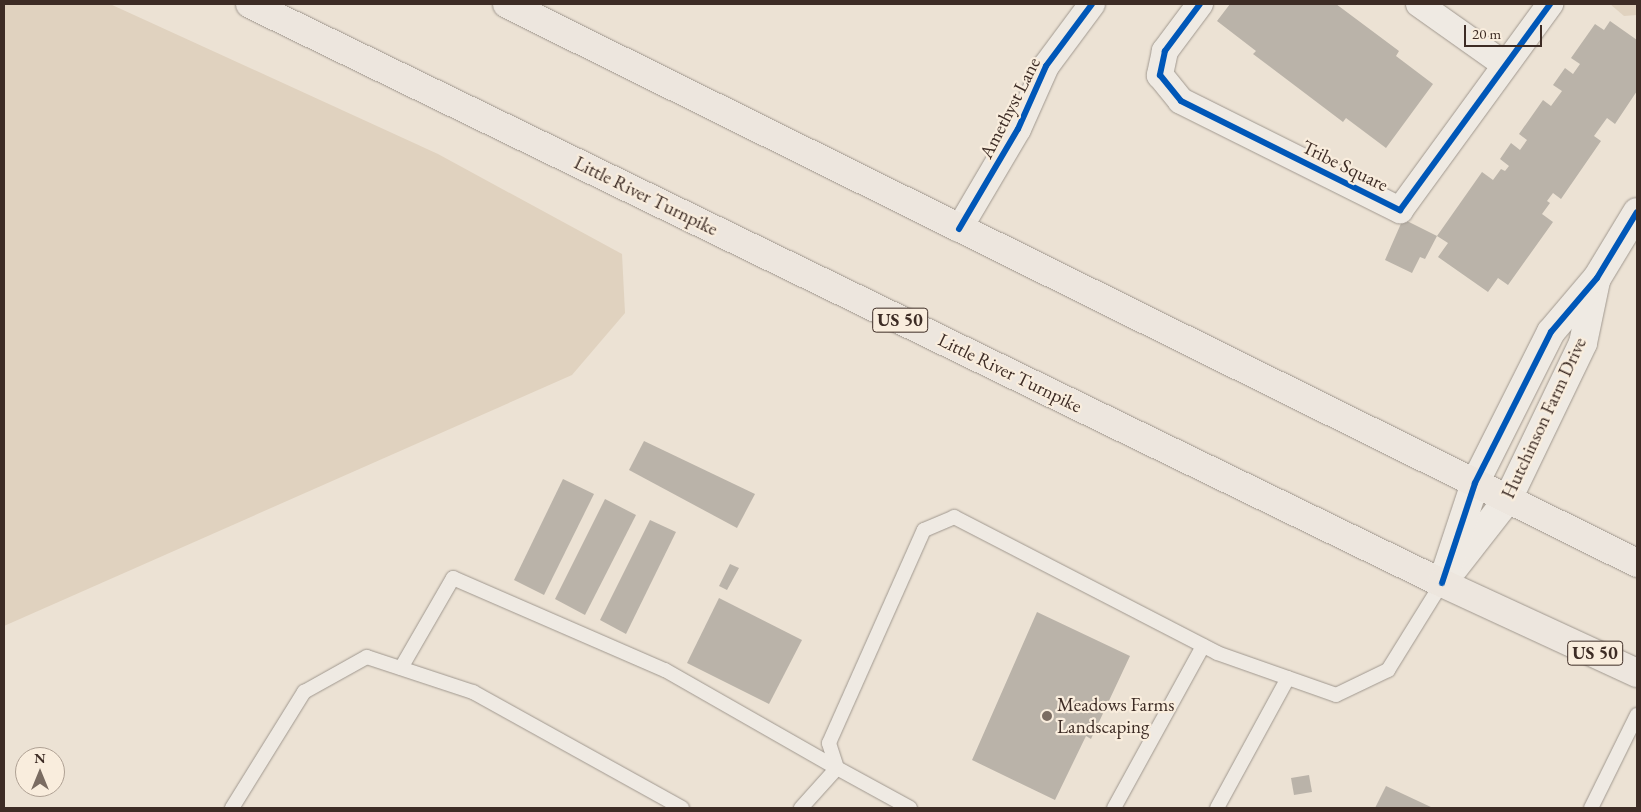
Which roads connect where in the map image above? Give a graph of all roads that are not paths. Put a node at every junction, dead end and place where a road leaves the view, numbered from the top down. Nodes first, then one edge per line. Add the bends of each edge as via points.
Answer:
1 (250, 4) edge
2 (508, 4) edge
3 (1092, 4) edge
4 (1200, 4) edge
5 (1420, 4) edge
6 (1550, 4) edge
7 (1505, 66) junction
8 (1637, 212) edge
9 (960, 229) junction
10 (1597, 278) junction
11 (1475, 483) junction
12 (1508, 499) junction
13 (1637, 563) edge
14 (1442, 583) junction
15 (1202, 646) junction
16 (401, 668) junction
17 (1637, 673) edge
18 (1288, 678) junction
19 (1637, 715) edge
20 (837, 768) junction
21 (232, 808) edge
22 (682, 808) edge
23 (800, 808) edge
24 (910, 808) edge
25 (1114, 808) edge
26 (1217, 808) edge
27 (1591, 808) edge

1 - 14 highway, Little River Turnpike / US 50
2 - 9 highway
3 - 9 street, Amethyst Lane via 1046,66 1018,129
4 - 7 street, Tribe Square via 1165,51 1163,59 1160,75 1181,101 1400,210
5 - 7 street
6 - 7 street, Tribe Square
8 - 10 street, Hutchinson Farm Drive
9 - 11 highway
10 - 11 street, Hutchinson Farm Drive via 1551,332
10 - 12 street, Hutchinson Farm Drive via 1583,343
11 - 12 highway
11 - 14 street, Hutchinson Farm Drive
12 - 13 highway
12 - 14 street, Hutchinson Farm Drive
14 - 17 highway, Little River Turnpike / US 50
14 - 18 lane via 1388,670 1336,695
15 - 18 lane
15 - 20 lane via 954,517 924,530 829,743
15 - 25 lane
16 - 20 lane via 453,578 665,670
16 - 21 lane via 367,657 304,692
16 - 22 lane via 473,692
18 - 26 lane
19 - 27 lane
20 - 23 lane
20 - 24 lane

